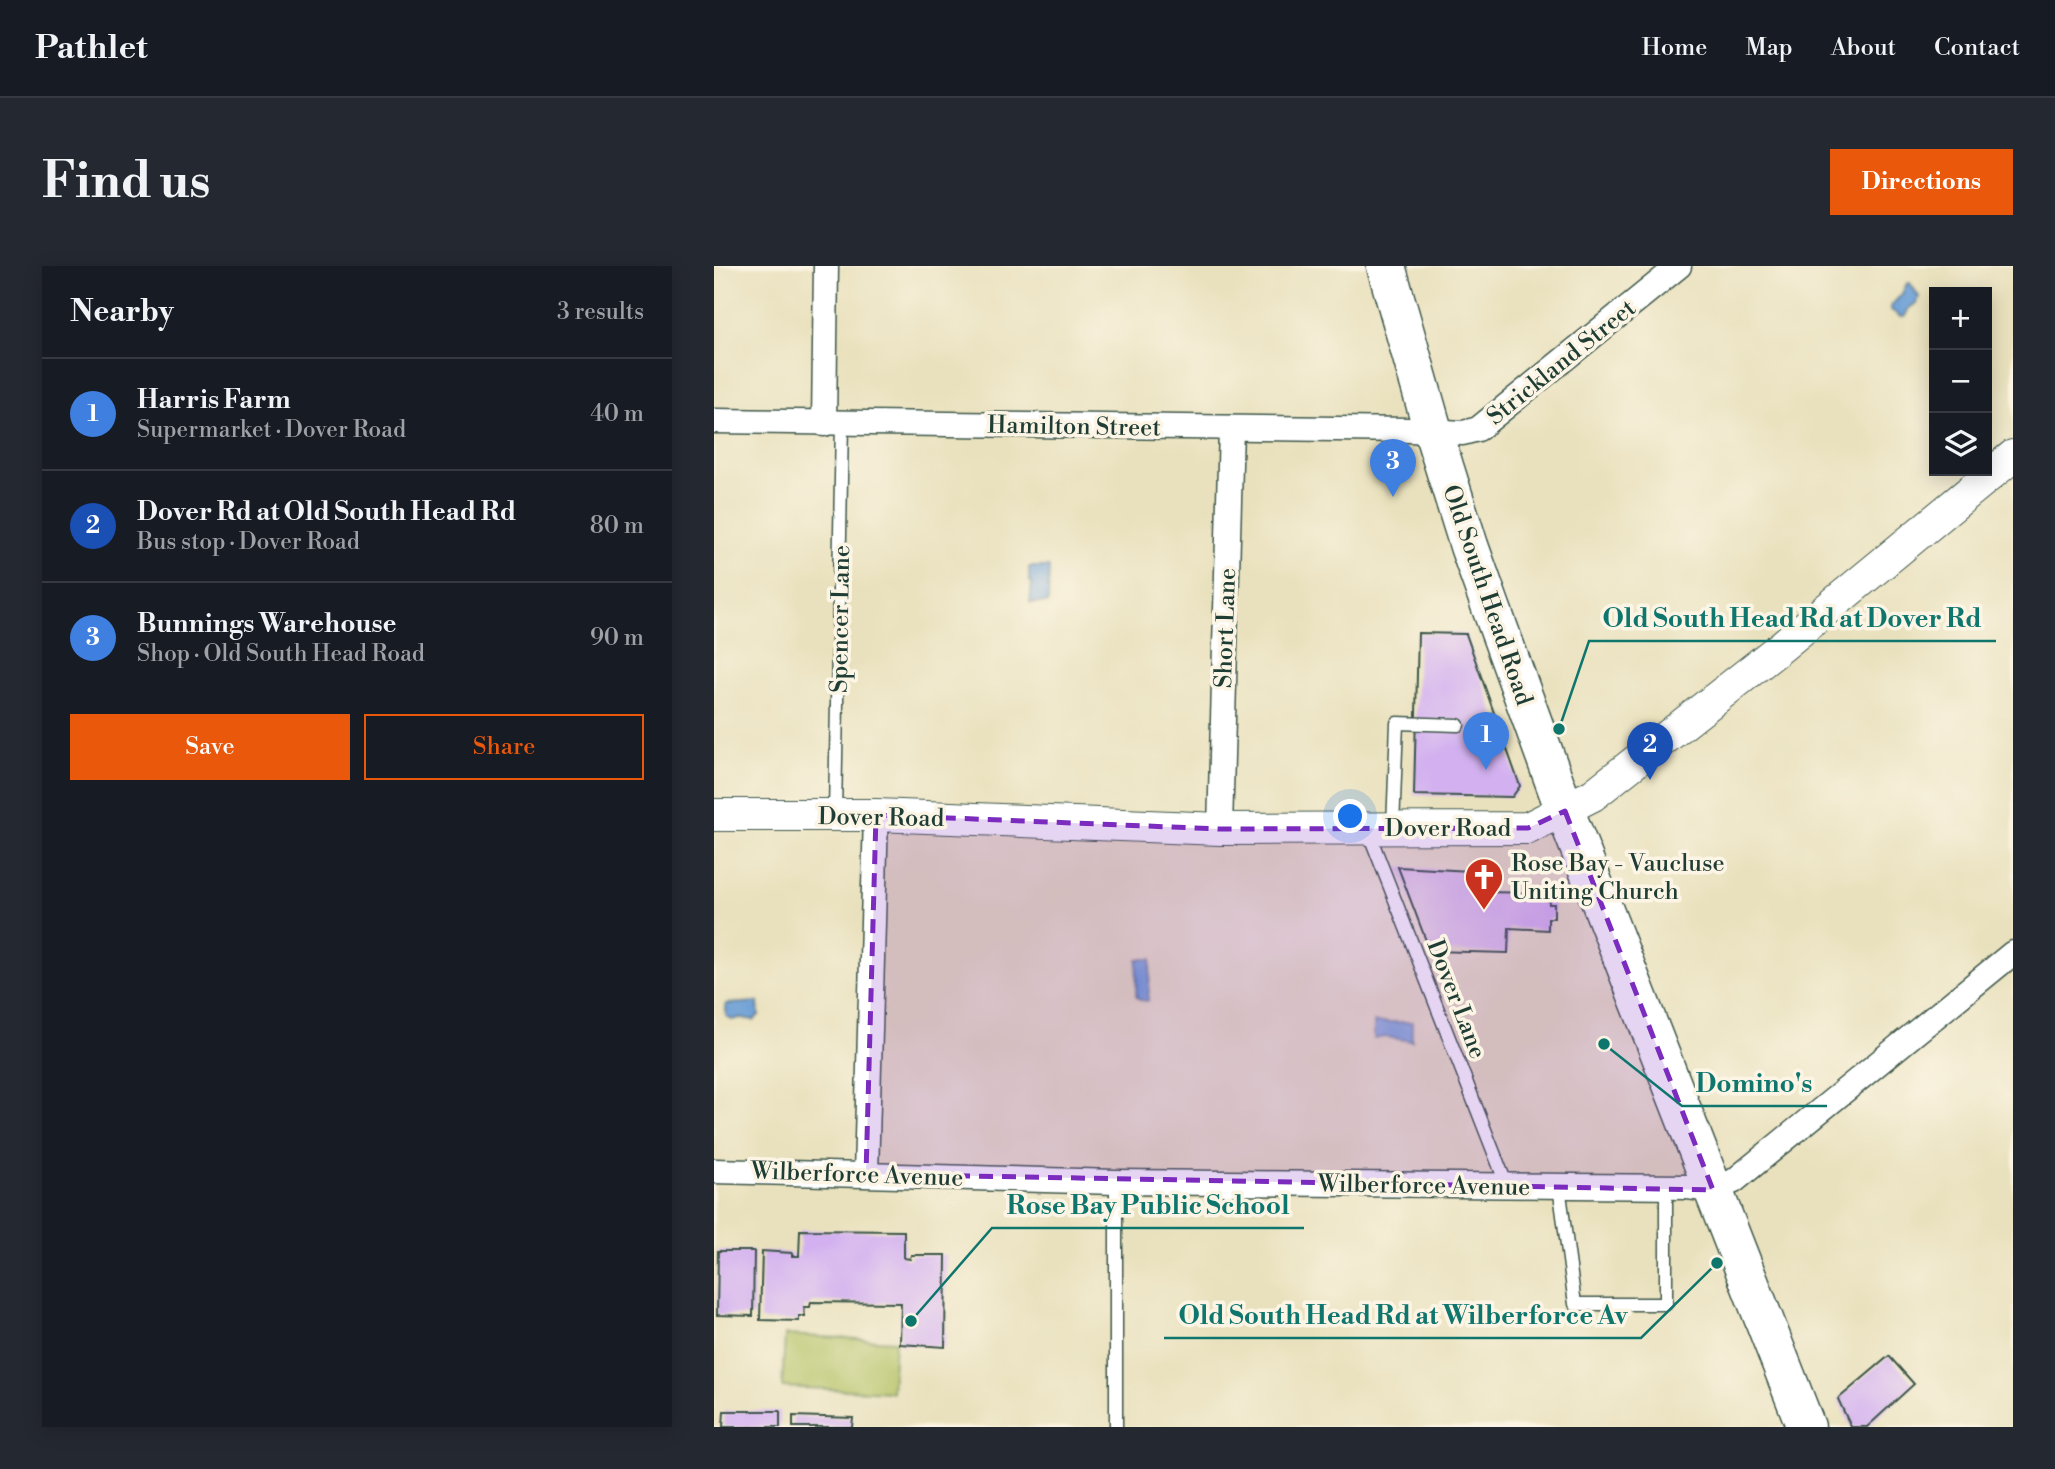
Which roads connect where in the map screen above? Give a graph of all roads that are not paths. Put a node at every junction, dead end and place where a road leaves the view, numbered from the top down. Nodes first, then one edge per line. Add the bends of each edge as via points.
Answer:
1 (826, 266) edge
2 (1386, 266) edge
3 (1679, 266) edge
4 (714, 421) edge
5 (833, 423) junction
6 (1231, 428) junction
7 (1433, 431) junction
8 (2013, 456) edge
9 (1458, 724) dead end
10 (1564, 811) junction
11 (714, 815) edge
12 (835, 815) junction
13 (876, 816) junction
14 (1380, 828) junction
15 (1220, 829) junction
16 (2013, 953) edge
17 (714, 1171) edge
18 (866, 1174) junction
19 (1116, 1182) junction
20 (1507, 1186) junction
21 (1559, 1186) junction
22 (1666, 1187) junction
23 (1713, 1190) junction
24 (1116, 1427) edge
25 (1806, 1427) edge

1 - 5 street
2 - 7 main road, Old South Head Road
3 - 7 street, Strickland Street via 1478,429
4 - 5 street, Hamilton Street
5 - 6 street, Hamilton Street
5 - 12 lane, Spencer Lane
6 - 7 street, Hamilton Street
6 - 15 street, Short Lane
7 - 10 main road, Old South Head Road
8 - 10 street, Dover Road via 1594,795
9 - 14 lane via 1397,723
10 - 14 street, Dover Road via 1528,828
10 - 23 main road, Old South Head Road
11 - 12 street, Dover Road
12 - 13 street, Dover Road
13 - 15 street, Dover Road
13 - 18 street
14 - 15 street, Dover Road
14 - 20 lane, Dover Lane
16 - 23 street via 1734,1181
17 - 18 street, Wilberforce Avenue
18 - 19 street, Wilberforce Avenue
19 - 20 street, Wilberforce Avenue
19 - 24 lane
20 - 21 street, Wilberforce Avenue
21 - 22 street, Wilberforce Avenue
21 - 22 lane via 1575,1304 1666,1304
22 - 23 street, Wilberforce Avenue
23 - 25 main road, Old South Head Road

